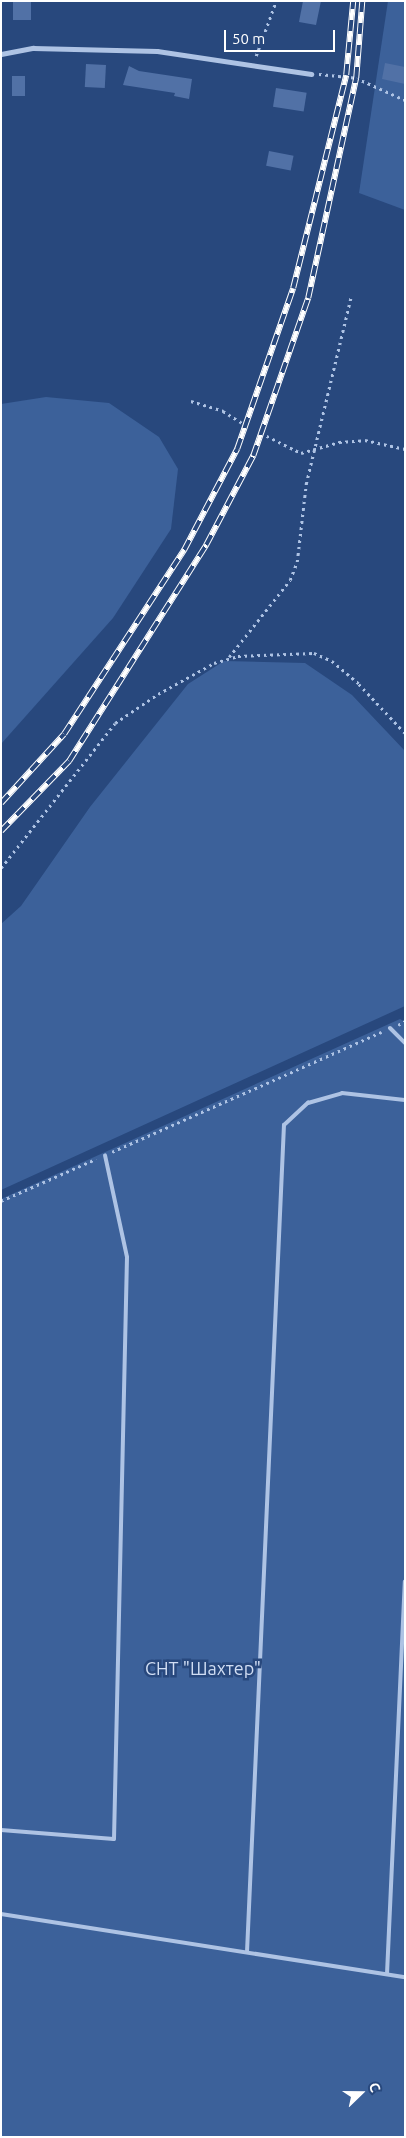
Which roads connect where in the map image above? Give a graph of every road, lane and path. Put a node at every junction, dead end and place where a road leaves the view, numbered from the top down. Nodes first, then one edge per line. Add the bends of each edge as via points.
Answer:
1 (276, 1) edge
2 (1, 54) edge
3 (253, 65) junction
4 (311, 74) joint
5 (405, 100) edge
6 (351, 296) dead end
7 (191, 401) dead end
8 (245, 425) dead end
9 (261, 433) dead end
10 (316, 449) junction
11 (405, 449) edge
12 (228, 658) junction
13 (405, 733) edge
14 (1, 868) edge
15 (405, 1022) edge
16 (390, 1028) junction
17 (405, 1043) edge
18 (405, 1100) edge
19 (105, 1155) junction
20 (1, 1201) edge
21 (405, 1581) edge
22 (1, 1830) edge
23 (1, 1914) edge
24 (248, 1952) junction
25 (388, 1974) junction
26 (405, 1977) edge

1 - 3 path
2 - 3 street via 33,48 156,51
3 - 4 street
4 - 5 path via 356,78
6 - 10 path
7 - 8 path via 222,411
9 - 10 path via 290,450 301,453
10 - 11 path via 339,442 365,440
10 - 12 path via 306,484 297,562 290,580
12 - 13 path via 296,651 314,653 332,661 359,684
12 - 14 path via 188,676 115,723
15 - 16 path
16 - 17 lane
16 - 19 path
18 - 24 lane via 342,1093 308,1103 284,1125
19 - 20 path
19 - 22 lane via 126,1257 114,1839
21 - 25 lane
23 - 24 lane
24 - 25 lane
25 - 26 lane

